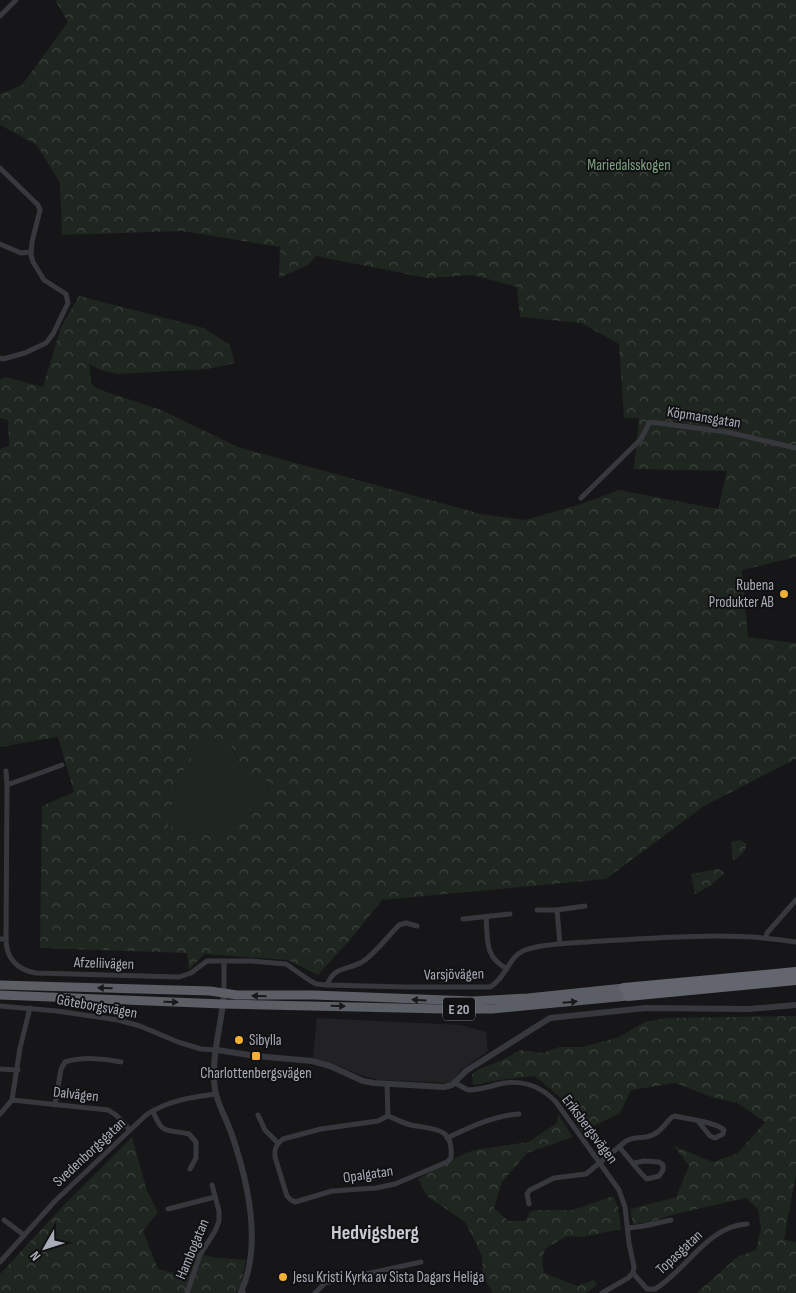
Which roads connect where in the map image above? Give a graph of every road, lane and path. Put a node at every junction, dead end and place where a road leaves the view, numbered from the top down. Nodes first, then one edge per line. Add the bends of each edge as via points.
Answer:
1 (16, 0) edge
2 (0, 16) edge
3 (0, 168) edge
4 (0, 244) edge
5 (31, 252) junction
6 (2, 359) edge
7 (796, 448) edge
8 (581, 498) dead end
9 (62, 765) dead end
10 (6, 771) dead end
11 (7, 785) junction
12 (3, 860) edge
13 (796, 900) edge
14 (585, 906) dead end
15 (537, 910) dead end
16 (557, 910) junction
17 (510, 914) dead end
18 (486, 917) junction
19 (463, 919) dead end
20 (417, 926) dead end
21 (766, 937) junction
22 (3, 939) edge
23 (796, 942) edge
24 (560, 944) junction
25 (224, 961) junction
26 (507, 969) junction
27 (796, 972) edge
28 (796, 980) edge
29 (327, 985) junction
30 (0, 986) edge
31 (626, 992) junction
32 (224, 994) junction
33 (0, 995) edge
34 (223, 1004) junction
35 (796, 1005) edge
36 (0, 1006) edge
37 (30, 1008) junction
38 (217, 1050) junction
39 (121, 1062) dead end
40 (0, 1069) edge
41 (18, 1070) junction
42 (455, 1083) junction
43 (387, 1084) junction
44 (216, 1094) junction
45 (12, 1100) junction
46 (55, 1105) junction
47 (152, 1111) junction
48 (0, 1114) edge
49 (519, 1114) dead end
50 (258, 1115) dead end
51 (388, 1116) junction
52 (698, 1121) junction
53 (130, 1130) junction
54 (448, 1138) junction
55 (278, 1143) junction
56 (619, 1147) junction
57 (601, 1163) junction
58 (634, 1163) junction
59 (190, 1169) dead end
60 (212, 1185) dead end
61 (215, 1196) junction
62 (528, 1204) dead end
63 (168, 1209) dead end
64 (4, 1220) dead end
65 (671, 1220) dead end
66 (747, 1224) dead end
67 (628, 1228) junction
68 (24, 1235) junction
69 (0, 1262) edge
70 (418, 1262) dead end
71 (633, 1273) junction
72 (187, 1293) edge
73 (241, 1293) edge
74 (315, 1293) edge
75 (602, 1293) edge

1 - 2 street
3 - 5 street via 40,210
4 - 5 street via 21,253
5 - 6 street via 41,276 64,291 68,303 46,343
7 - 8 street, Köpmansgatan via 728,432 650,422 642,438
9 - 11 street
10 - 11 street, Afzeliivägen
11 - 12 street, Afzeliivägen
12 - 22 street, Afzeliivägen
13 - 21 street
14 - 16 street
15 - 16 street
16 - 24 street
17 - 18 street
18 - 19 street
18 - 26 street via 489,952
20 - 29 street via 399,925 366,960 336,971
21 - 23 street, Varsjövägen
21 - 24 street, Varsjövägen
22 - 25 street, Afzeliivägen via 7,955 20,968 36,973 179,977 207,961
24 - 26 street, Varsjövägen via 523,950
25 - 29 street, Varsjövägen via 279,963 316,984
25 - 32 street
26 - 29 street, Varsjövägen via 495,984 486,988
27 - 31 highway, E 20
28 - 31 highway, E 20
32 -> 30 highway, E 20
31 -> 32 highway, E 20 via 472,1001
34 -> 31 highway, E 20 via 492,1008
32 - 34 street
33 -> 34 highway, E 20
34 - 38 street
35 - 42 street via 749,1009 636,1008 550,1018 466,1071
36 - 37 street, Göteborgsvägen
37 - 38 street, Göteborgsvägen via 118,1020 178,1042
37 - 41 street
38 - 43 street via 312,1061 363,1080
38 - 44 street
39 - 46 street via 65,1062
40 - 41 street
41 - 45 street
42 - 43 street via 444,1088
42 - 57 street, Eriksbergsvägen via 468,1090 512,1082 525,1083 547,1093
43 - 51 street
44 - 47 street, Svedenborgsgatan via 183,1099
44 - 73 street via 237,1149 247,1191 252,1253
45 - 46 street, Dalvägen
45 - 48 street
46 - 53 street, Dalvägen via 108,1110
47 - 53 street, Svedenborgsgatan
47 - 59 street via 163,1129 189,1134 196,1142 196,1158
49 - 54 street via 475,1124
50 - 55 street via 265,1130
51 - 54 street via 412,1125 438,1129
51 - 55 street via 378,1121 321,1129
52 - 52 street via 722,1127 723,1134 715,1138 710,1136
52 - 56 street via 672,1117 653,1135 631,1139
53 - 68 street, Svedenborgsgatan
54 - 55 street, Opalgatan via 451,1158 408,1180 376,1188 332,1191 295,1202 287,1196 275,1157
56 - 57 street
56 - 58 street
57 - 62 street via 586,1174 554,1178 530,1190
57 - 67 street, Eriksbergsvägen via 622,1197
58 - 58 street via 647,1179 659,1176 663,1170 659,1162
60 - 61 street, Hambogatan
61 - 63 street
61 - 72 street, Hambogatan via 219,1222 200,1255
64 - 68 street
65 - 67 street
66 - 71 street, Topasgatan via 722,1230 655,1289 647,1289
67 - 71 street, Eriksbergsvägen
68 - 69 street, Svedenborgsgatan
70 - 74 street via 325,1283
71 - 75 street

